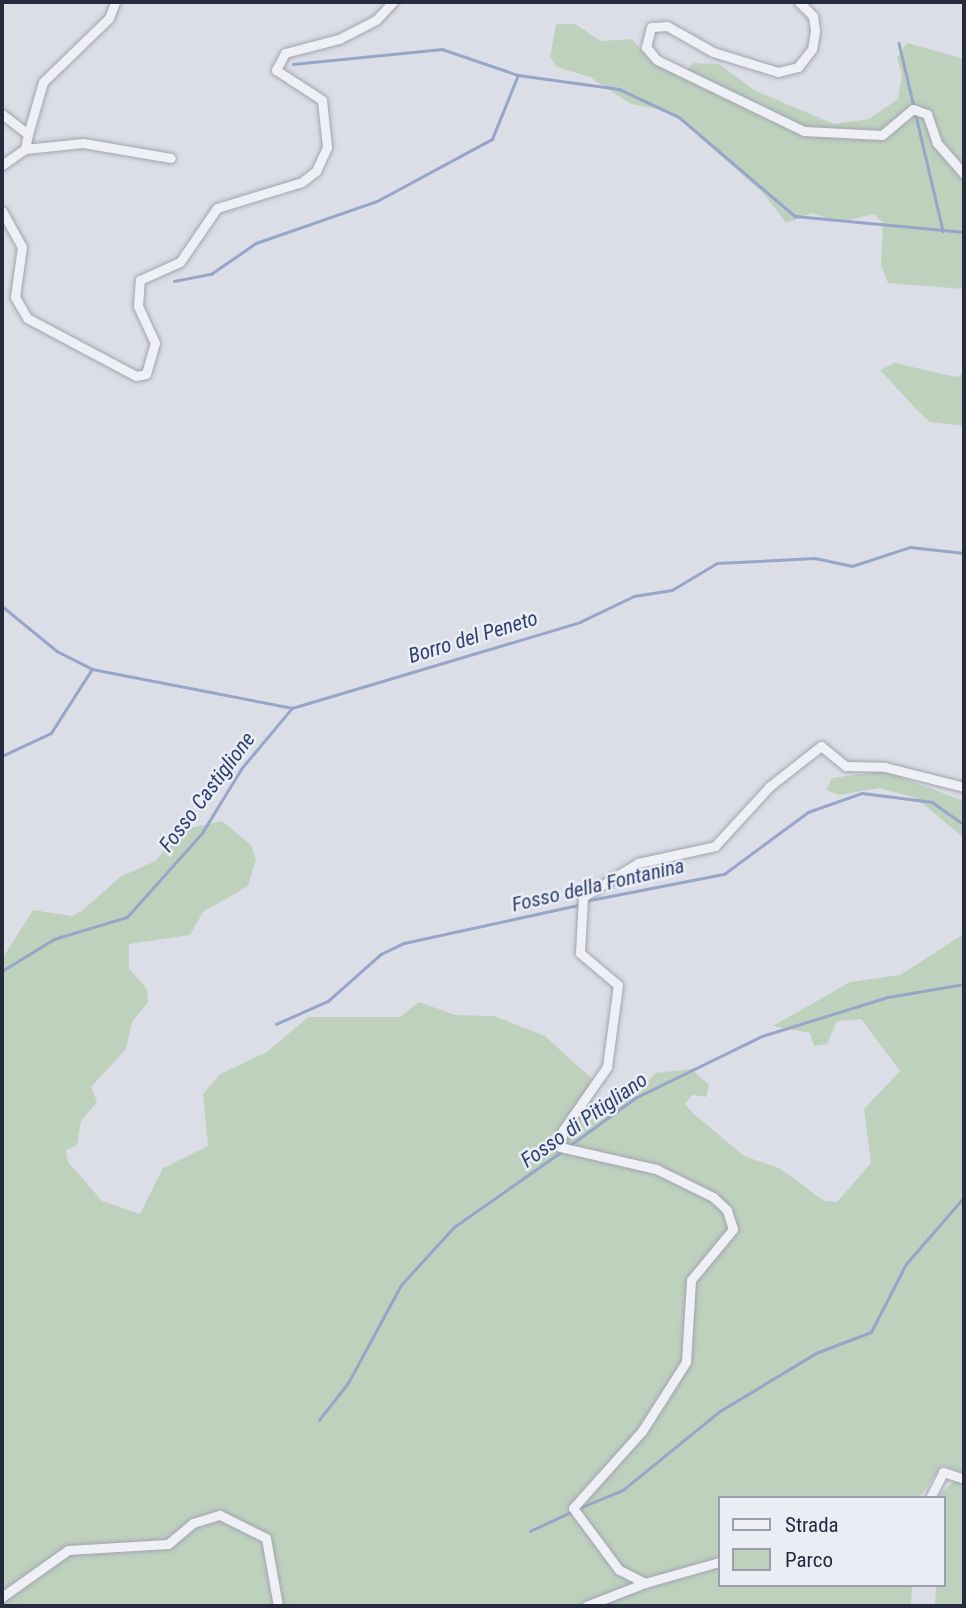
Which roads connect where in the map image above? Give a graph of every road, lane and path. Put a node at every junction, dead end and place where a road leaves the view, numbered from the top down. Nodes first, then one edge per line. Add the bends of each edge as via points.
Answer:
1 (115, 2) edge
2 (393, 2) edge
3 (799, 2) edge
4 (2, 114) edge
5 (28, 134) junction
6 (25, 149) junction
7 (172, 158) dead end
8 (2, 165) edge
9 (964, 174) edge
10 (2, 211) edge
11 (964, 787) edge
12 (964, 1479) edge
13 (931, 1496) edge
14 (718, 1562) edge
15 (645, 1583) junction
16 (2, 1597) edge
17 (278, 1606) edge
18 (586, 1606) edge

1 - 5 street via 109,18 43,82
2 - 10 street via 376,20 339,39 285,53 276,70 322,100 327,147 316,172 302,182 217,208 180,262 140,280 138,306 155,343 146,374 136,376 27,317 15,297 22,247
3 - 9 street via 813,16 815,32 812,49 798,67 778,72 752,64 667,26 651,26 646,47 657,60 804,131 882,135 913,108 927,114 937,143
4 - 5 street
5 - 6 street
6 - 7 street via 83,144
6 - 8 street
11 - 15 street via 885,767 846,766 821,746 770,786 715,846 638,863 583,897 580,953 618,985 607,1067 563,1130 560,1147 656,1169 713,1197 727,1210 733,1229 691,1280 690,1340 680,1372 642,1431 573,1508 619,1570
12 - 13 street via 943,1472
14 - 15 street
15 - 18 street
16 - 17 street via 68,1550 167,1544 193,1523 220,1515 266,1538

